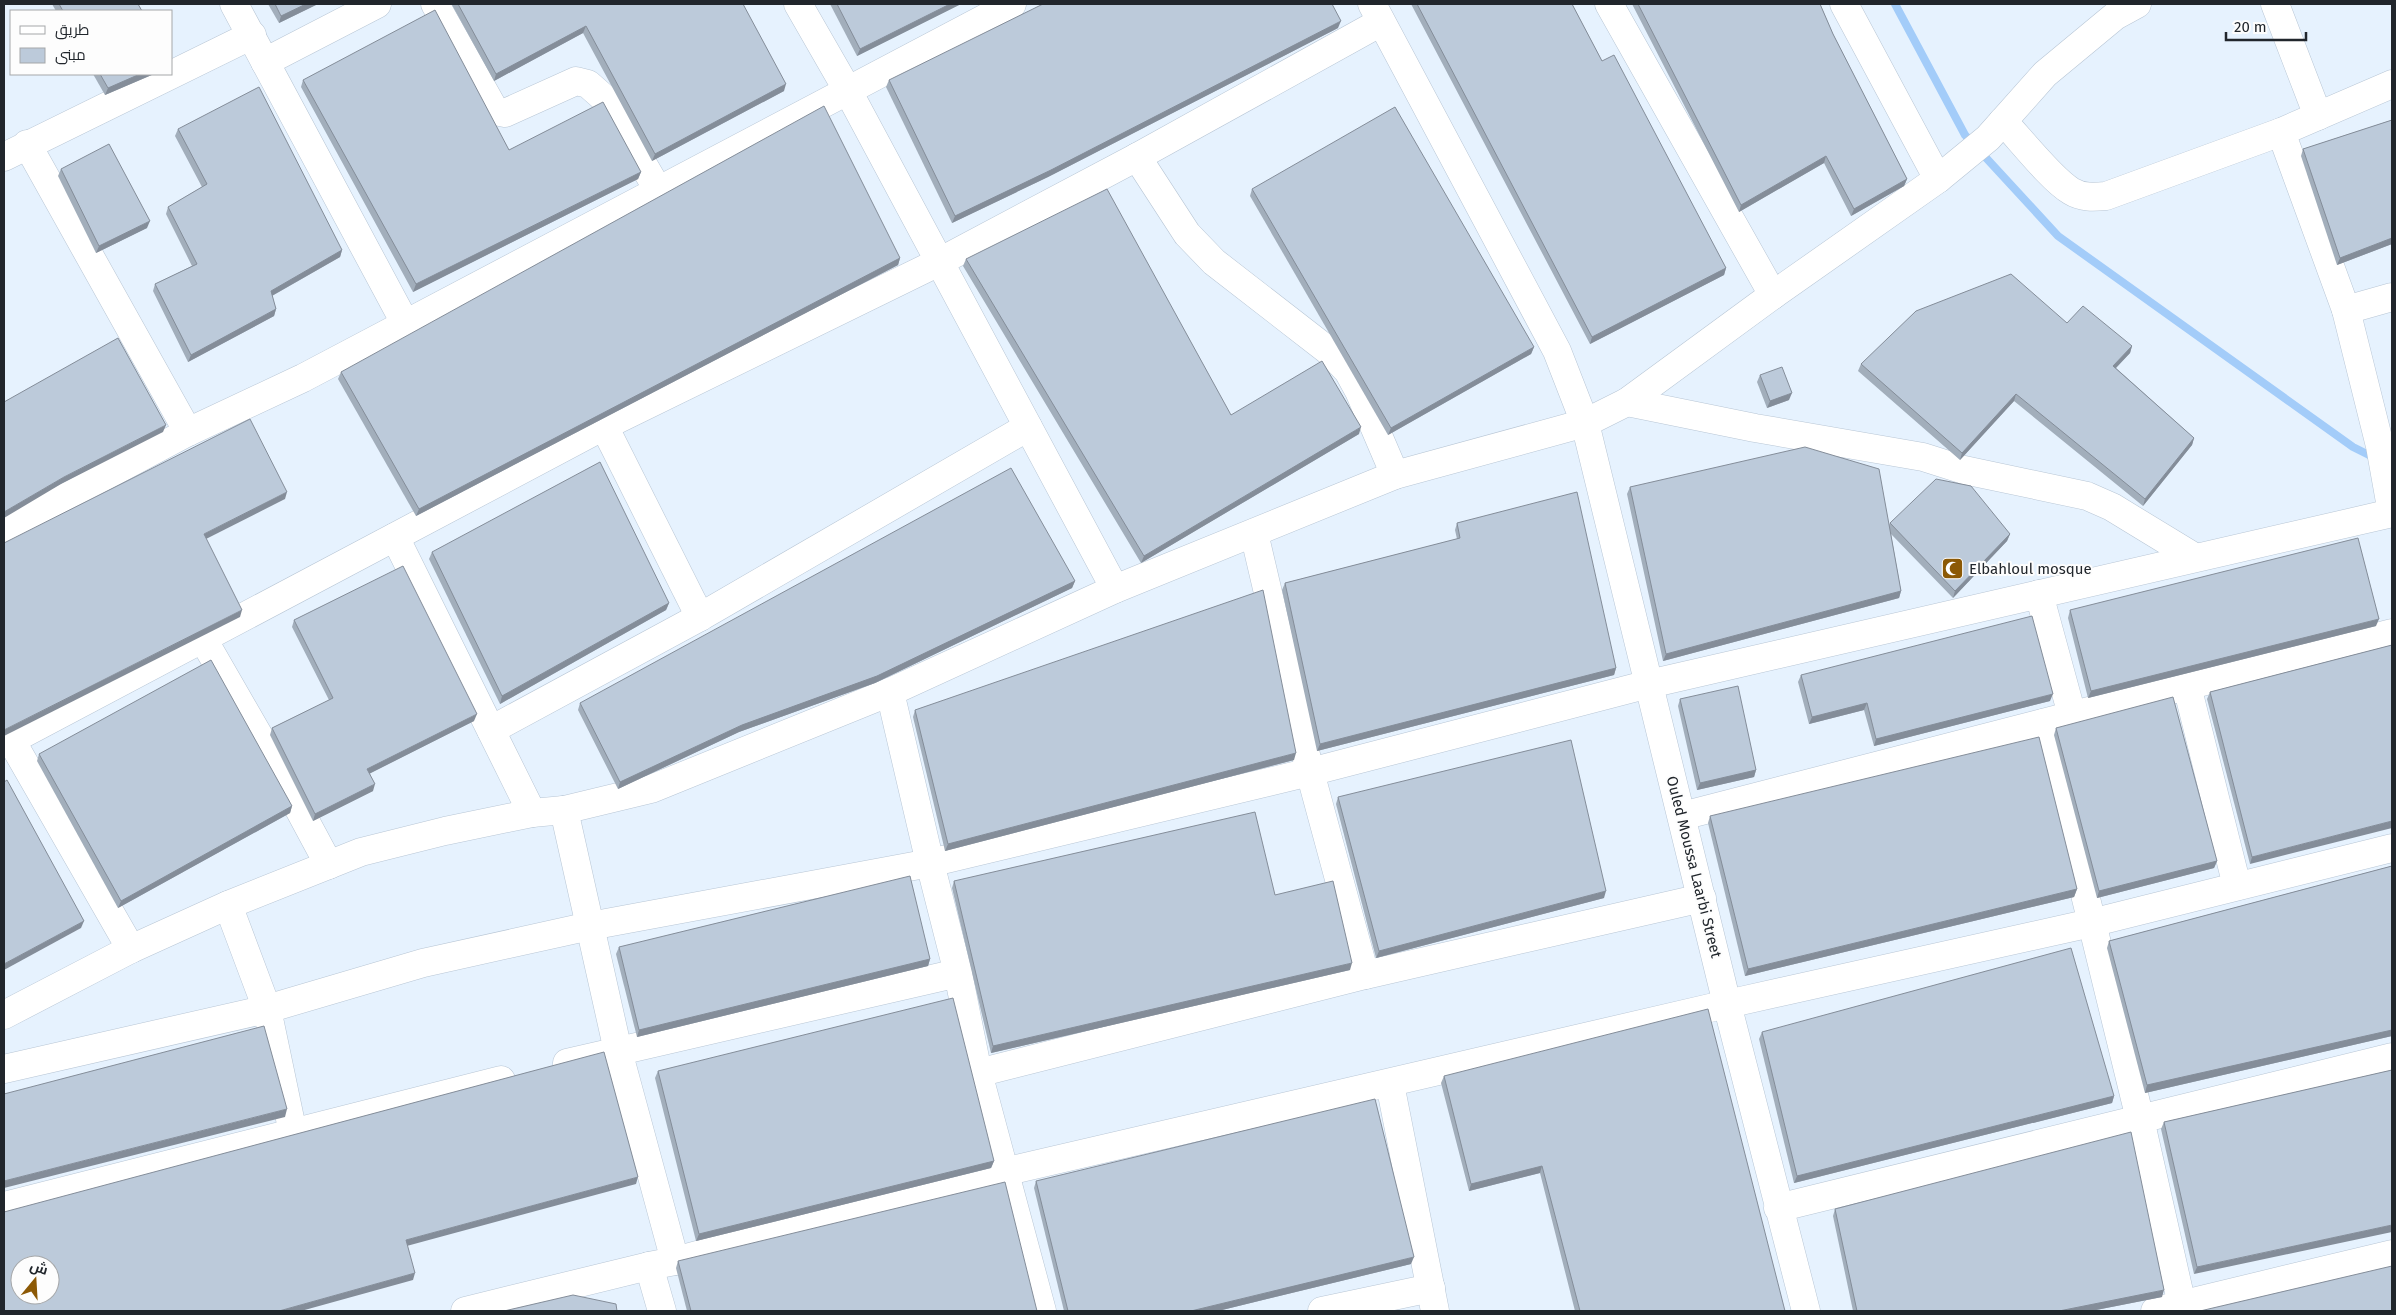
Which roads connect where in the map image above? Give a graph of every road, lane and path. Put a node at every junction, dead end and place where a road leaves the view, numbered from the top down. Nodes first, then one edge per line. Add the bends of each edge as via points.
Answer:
1 (234, 4) edge
2 (377, 4) edge
3 (435, 4) edge
4 (798, 4) edge
5 (1012, 4) edge
6 (1609, 4) edge
7 (1844, 4) edge
8 (2137, 4) edge
9 (2275, 4) edge
10 (985, 10) edge
11 (1377, 13) edge
12 (252, 36) junction
13 (265, 62) junction
14 (172, 74) edge
15 (171, 75) edge
16 (2392, 84) edge
17 (848, 91) junction
18 (2318, 116) junction
19 (1995, 130) junction
20 (2281, 132) junction
21 (15, 150) edge
22 (1137, 157) junction
23 (1938, 179) junction
24 (658, 190) junction
25 (939, 262) junction
26 (1773, 295) junction
27 (2392, 297) edge
28 (2346, 310) junction
29 (405, 323) junction
30 (1626, 402) junction
31 (1585, 423) junction
32 (604, 426) junction
33 (1028, 426) junction
34 (188, 432) junction
35 (1395, 475) junction
36 (2392, 513) edge
37 (4, 530) edge
38 (1254, 532) junction
39 (395, 537) junction
40 (2194, 557) junction
41 (1115, 589) junction
42 (2039, 594) junction
43 (700, 616) junction
44 (2392, 633) edge
45 (203, 638) junction
46 (1649, 684) junction
47 (2187, 686) junction
48 (890, 692) junction
49 (2072, 715) junction
50 (2043, 723) junction
51 (491, 730) junction
52 (7, 742) edge
53 (1310, 772) junction
54 (564, 810) junction
55 (532, 813) junction
56 (1682, 816) junction
57 (2392, 848) edge
58 (930, 863) junction
59 (329, 865) junction
60 (2237, 886) junction
61 (1702, 898) junction
62 (228, 905) junction
63 (2091, 923) junction
64 (590, 926) junction
65 (132, 948) junction
66 (958, 973) junction
67 (1365, 975) junction
68 (1727, 1004) junction
69 (268, 1009) junction
70 (4, 1015) edge
71 (618, 1051) junction
72 (2392, 1057) edge
73 (4, 1069) edge
74 (978, 1073) junction
75 (1390, 1084) junction
76 (2140, 1119) junction
77 (293, 1132) junction
78 (1004, 1172) junction
79 (4, 1206) edge
80 (1778, 1208) junction
81 (2392, 1254) edge
82 (662, 1264) junction
83 (1433, 1300) edge
84 (2182, 1305) junction
85 (465, 1311) edge
86 (662, 1311) edge
87 (1042, 1311) edge
88 (1322, 1311) edge
89 (1806, 1311) edge
90 (2155, 1311) edge

1 - 12 street
2 - 13 street
3 - 24 street via 495,111 505,113 576,81 588,84 605,99
4 - 17 street
5 - 10 street
6 - 26 street
7 - 23 street
8 - 19 street via 2115,16 2045,74
9 - 18 street
10 - 17 street
11 - 22 street
11 - 31 street, Ouled Moussa Laarbi Street via 1557,351
12 - 13 street
12 - 14 street
13 - 29 street
15 - 21 street
16 - 18 street
17 - 24 street
17 - 25 street
18 - 20 street
19 - 20 street via 2072,191 2087,197 2106,196
19 - 23 street
20 - 28 street
21 - 34 street
22 - 25 street
22 - 35 street via 1187,234 1214,262 1343,364 1359,391
23 - 26 street
24 - 29 street
25 - 32 street
25 - 33 street
26 - 30 street
27 - 28 street
28 - 36 street via 2380,446
29 - 34 street via 303,378
30 - 31 street
30 - 40 street via 1923,457 1964,470 2087,496 2112,507
31 - 35 street
31 - 46 street, Ouled Moussa Laarbi Street
32 - 39 street
32 - 43 street
33 - 41 street
33 - 43 street
34 - 37 street
35 - 38 street
36 - 40 street
38 - 41 street
38 - 53 street
39 - 45 street
39 - 51 street
40 - 42 street
41 - 48 street
42 - 46 street
42 - 49 street
43 - 51 street
44 - 47 street
45 - 52 street
45 - 59 street
46 - 53 street
46 - 56 street, Ouled Moussa Laarbi Street
47 - 49 street
47 - 60 street
48 - 54 street via 651,790
48 - 58 street
49 - 50 street
50 - 56 street
50 - 63 street
51 - 55 street
52 - 65 street
53 - 58 street
53 - 67 street
54 - 55 street
54 - 64 street
55 - 59 street via 361,852
56 - 61 street, Ouled Moussa Laarbi Street
57 - 60 street
58 - 64 street
58 - 66 street
59 - 62 street
60 - 63 street
61 - 67 street
61 - 68 street, Ouled Moussa Laarbi Street
62 - 65 street
62 - 69 street
63 - 68 street
63 - 76 street
64 - 69 street via 423,963
64 - 71 street
65 - 70 street
66 - 71 street
66 - 74 street
67 - 74 street
68 - 75 street
68 - 80 street, Ouled Moussa Laarbi Street
69 - 73 street
69 - 77 street
71 - 77 street
71 - 82 street
72 - 76 street
74 - 78 street
75 - 78 street
75 - 83 street
76 - 80 street
76 - 84 street
77 - 79 street
78 - 82 street
78 - 87 street
80 - 89 street, Ouled Moussa Laarbi Street
81 - 84 street
82 - 85 street
82 - 86 street
83 - 88 street
84 - 90 street

